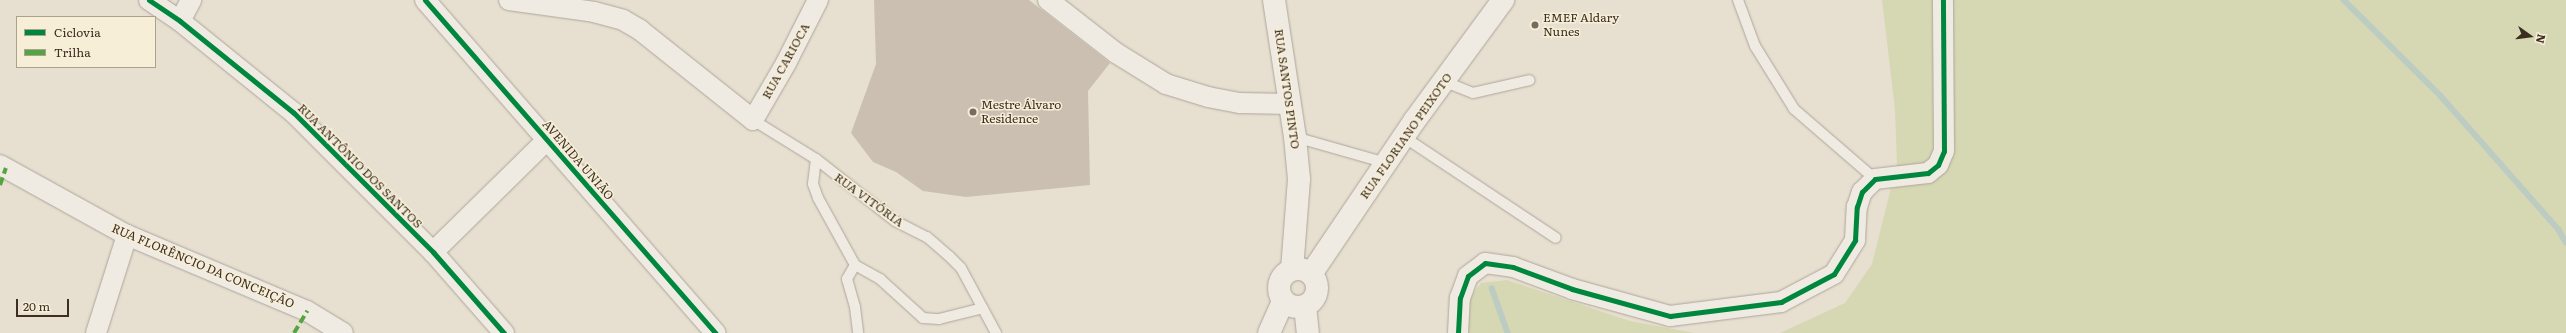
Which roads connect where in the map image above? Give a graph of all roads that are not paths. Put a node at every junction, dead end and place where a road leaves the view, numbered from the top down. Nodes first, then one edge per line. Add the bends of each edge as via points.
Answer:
1 (149, 0) edge
2 (191, 0) edge
3 (425, 0) edge
4 (509, 0) edge
5 (818, 0) edge
6 (1048, 0) edge
7 (1274, 0) edge
8 (1503, 0) edge
9 (1738, 0) edge
10 (1943, 0) edge
11 (180, 21) junction
12 (1530, 80) dead end
13 (1443, 81) junction
14 (1289, 104) junction
15 (752, 120) junction
16 (1295, 137) junction
17 (1404, 137) junction
18 (547, 140) junction
19 (816, 159) junction
20 (1386, 163) junction
21 (0, 165) edge
22 (1875, 179) junction
23 (127, 235) junction
24 (1556, 238) dead end
25 (433, 252) junction
26 (855, 265) junction
27 (1301, 272) junction
28 (1283, 301) junction
29 (1305, 306) junction
30 (983, 308) junction
31 (96, 333) edge
32 (343, 333) edge
33 (504, 333) edge
34 (715, 333) edge
35 (858, 333) edge
36 (996, 333) edge
37 (1269, 333) edge
38 (1308, 333) edge
39 (1458, 333) edge

1 - 11 street, RUA ANTÔNIO DOS SANTOS
2 - 11 street
3 - 18 street, AVENIDA UNIÃO
4 - 15 street via 594,12 623,20 640,30
5 - 15 street, RUA CARIOCA via 786,63
6 - 14 street via 1116,53 1166,84 1208,97 1240,103
7 - 14 street, RUA SANTOS PINTO
8 - 13 street, RUA FLORIANO PEIXOTO
9 - 22 lane via 1755,46 1794,109
10 - 22 street via 1944,151 1938,165 1928,173
11 - 25 street, RUA ANTÔNIO DOS SANTOS via 294,113
12 - 13 lane via 1473,93
13 - 17 street, RUA FLORIANO PEIXOTO
14 - 16 street, RUA SANTOS PINTO
15 - 19 lane, RUA VITÓRIA
16 - 20 lane
16 - 27 street, RUA SANTOS PINTO via 1299,179
17 - 20 street, RUA FLORIANO PEIXOTO
17 - 24 lane
18 - 25 street
18 - 34 street, AVENIDA UNIÃO
19 - 26 lane via 813,173 818,198
19 - 30 lane, RUA VITÓRIA via 895,222 927,237 949,256 961,268
20 - 27 street, RUA FLORIANO PEIXOTO
21 - 23 street, RUA FLORÊNCIO DA CONCEIÇÃO
22 - 39 street via 1862,192 1857,207 1855,240 1834,274 1781,302 1670,316 1572,289 1513,267 1485,263 1468,276 1460,298
23 - 31 street
23 - 32 street, RUA FLORÊNCIO DA CONCEIÇÃO via 307,311
25 - 33 street, RUA ANTÔNIO DOS SANTOS
26 - 30 lane via 880,279 923,318 939,319
26 - 35 lane via 847,279 855,307
27 - 28 street via 1282,277 1279,289
27 - 29 street via 1316,282 1313,300
28 - 29 street via 1297,307
28 - 37 street
29 - 38 street
30 - 36 lane, RUA VITÓRIA

